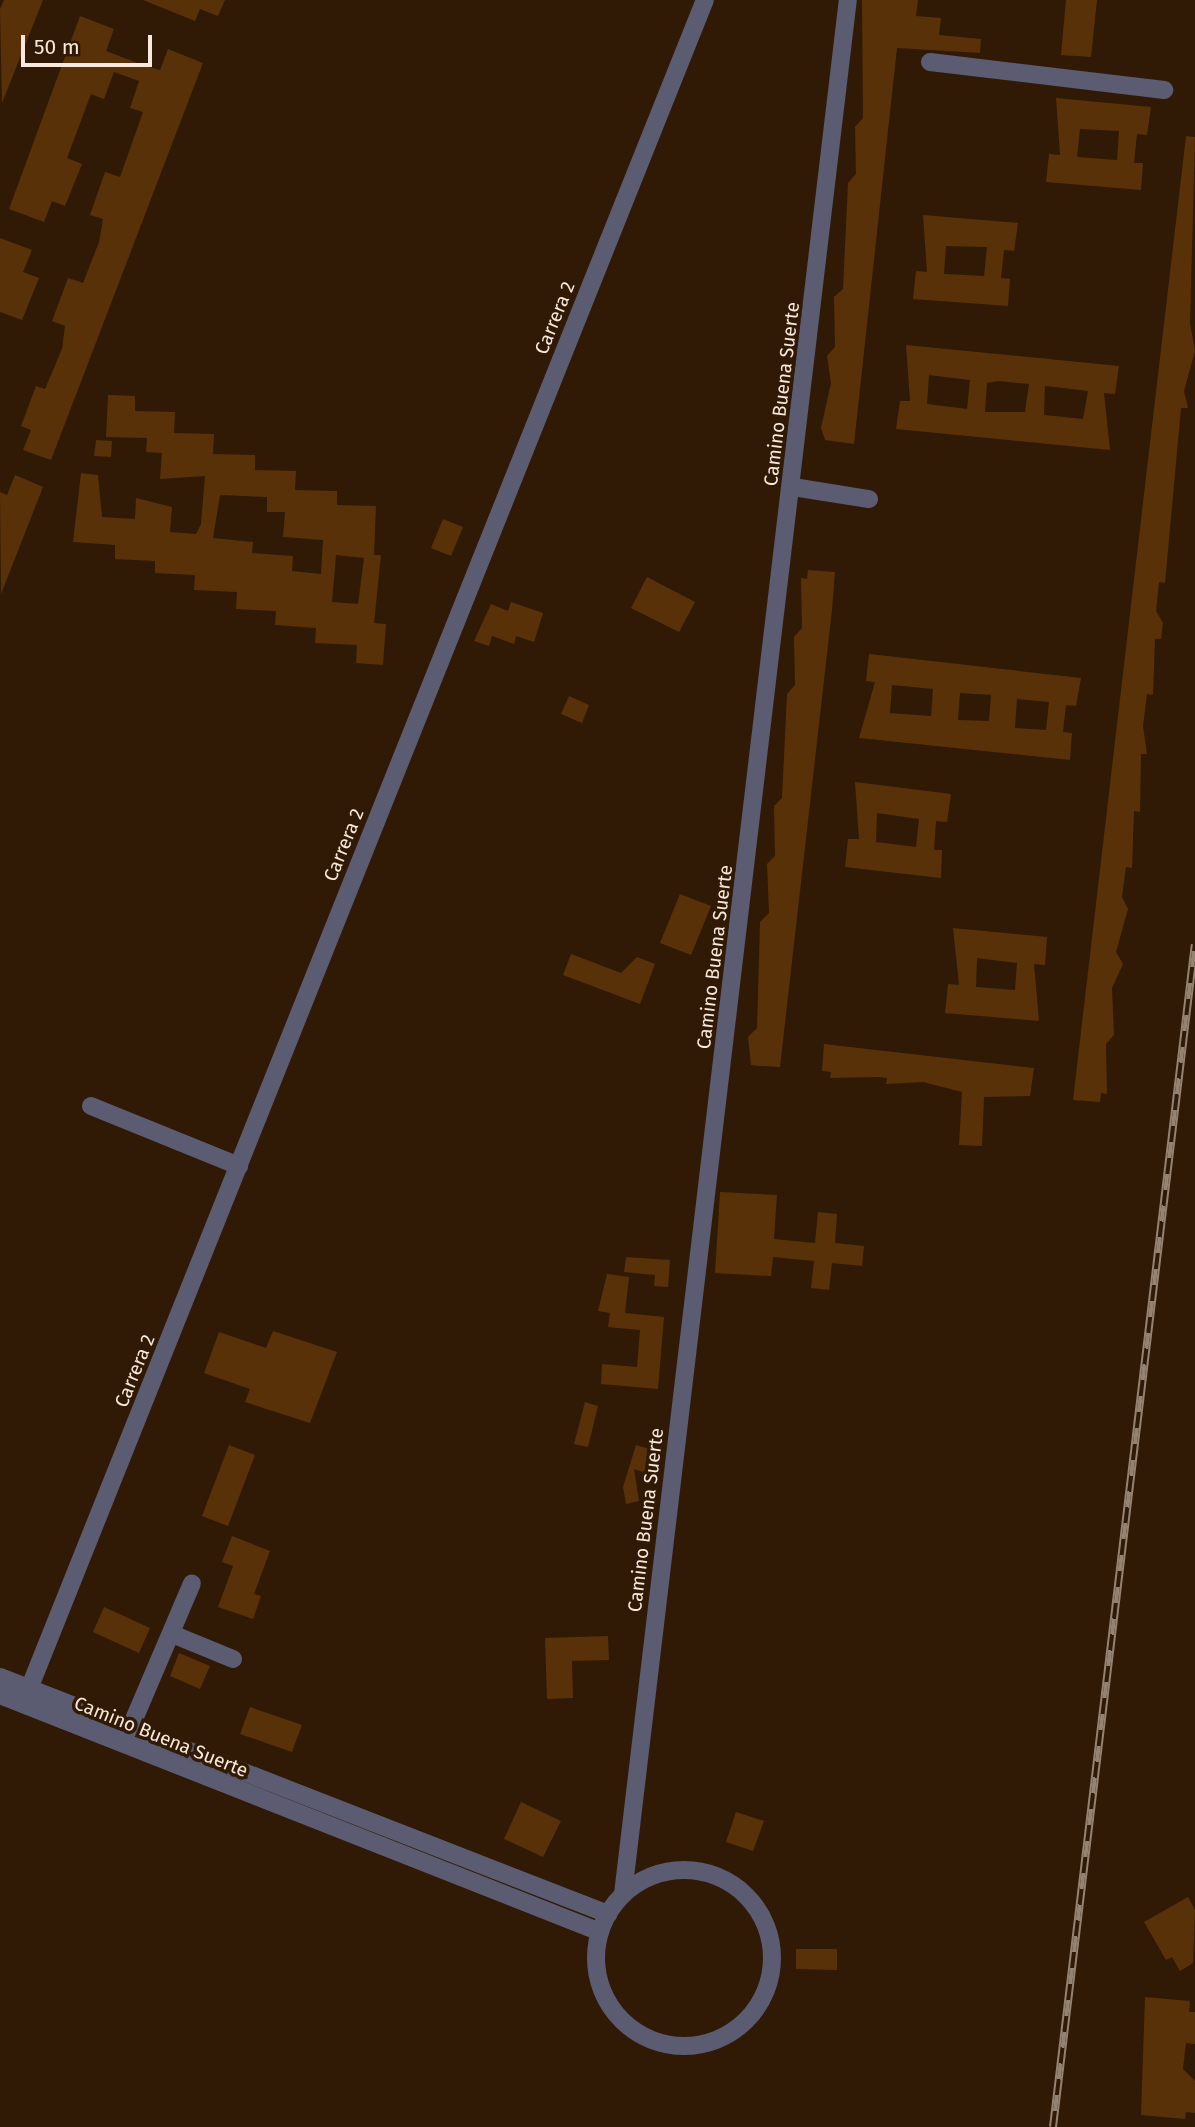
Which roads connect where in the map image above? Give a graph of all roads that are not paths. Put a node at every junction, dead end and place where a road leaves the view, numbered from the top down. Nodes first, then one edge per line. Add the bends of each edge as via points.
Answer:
1 (705, 0) edge
2 (848, 0) edge
3 (930, 62) dead end
4 (1164, 90) dead end
5 (793, 487) junction
6 (869, 499) dead end
7 (91, 1106) dead end
8 (239, 1166) junction
9 (192, 1583) dead end
10 (172, 1634) junction
11 (233, 1659) dead end
12 (1, 1685) edge
13 (27, 1697) junction
14 (127, 1736) junction
15 (292, 1793) junction
16 (285, 1810) junction
17 (624, 1894) junction
18 (608, 1914) junction
19 (600, 1933) junction

1 - 8 street, Carrera 2
2 - 5 street, Camino Buena Suerte
3 - 4 street
5 - 6 street
5 - 17 street, Camino Buena Suerte
7 - 8 street
8 - 13 street, Carrera 2
9 - 10 street
10 - 11 street
10 - 14 street
12 - 13 street, Camino Buena Suerte
13 - 14 street, Camino Buena Suerte
14 - 15 street, Camino Buena Suerte
14 - 16 street, Camino Buena Suerte
15 - 16 street
15 - 18 street, Camino Buena Suerte
16 - 19 street, Camino Buena Suerte
17 - 18 street
17 - 19 street via 650,1877 680,1870 710,1874 738,1888 759,1910 771,1939 772,1970 763,1999 744,2023 715,2041 686,2046 655,2041 628,2026 608,2003 596,1963
18 - 19 street

